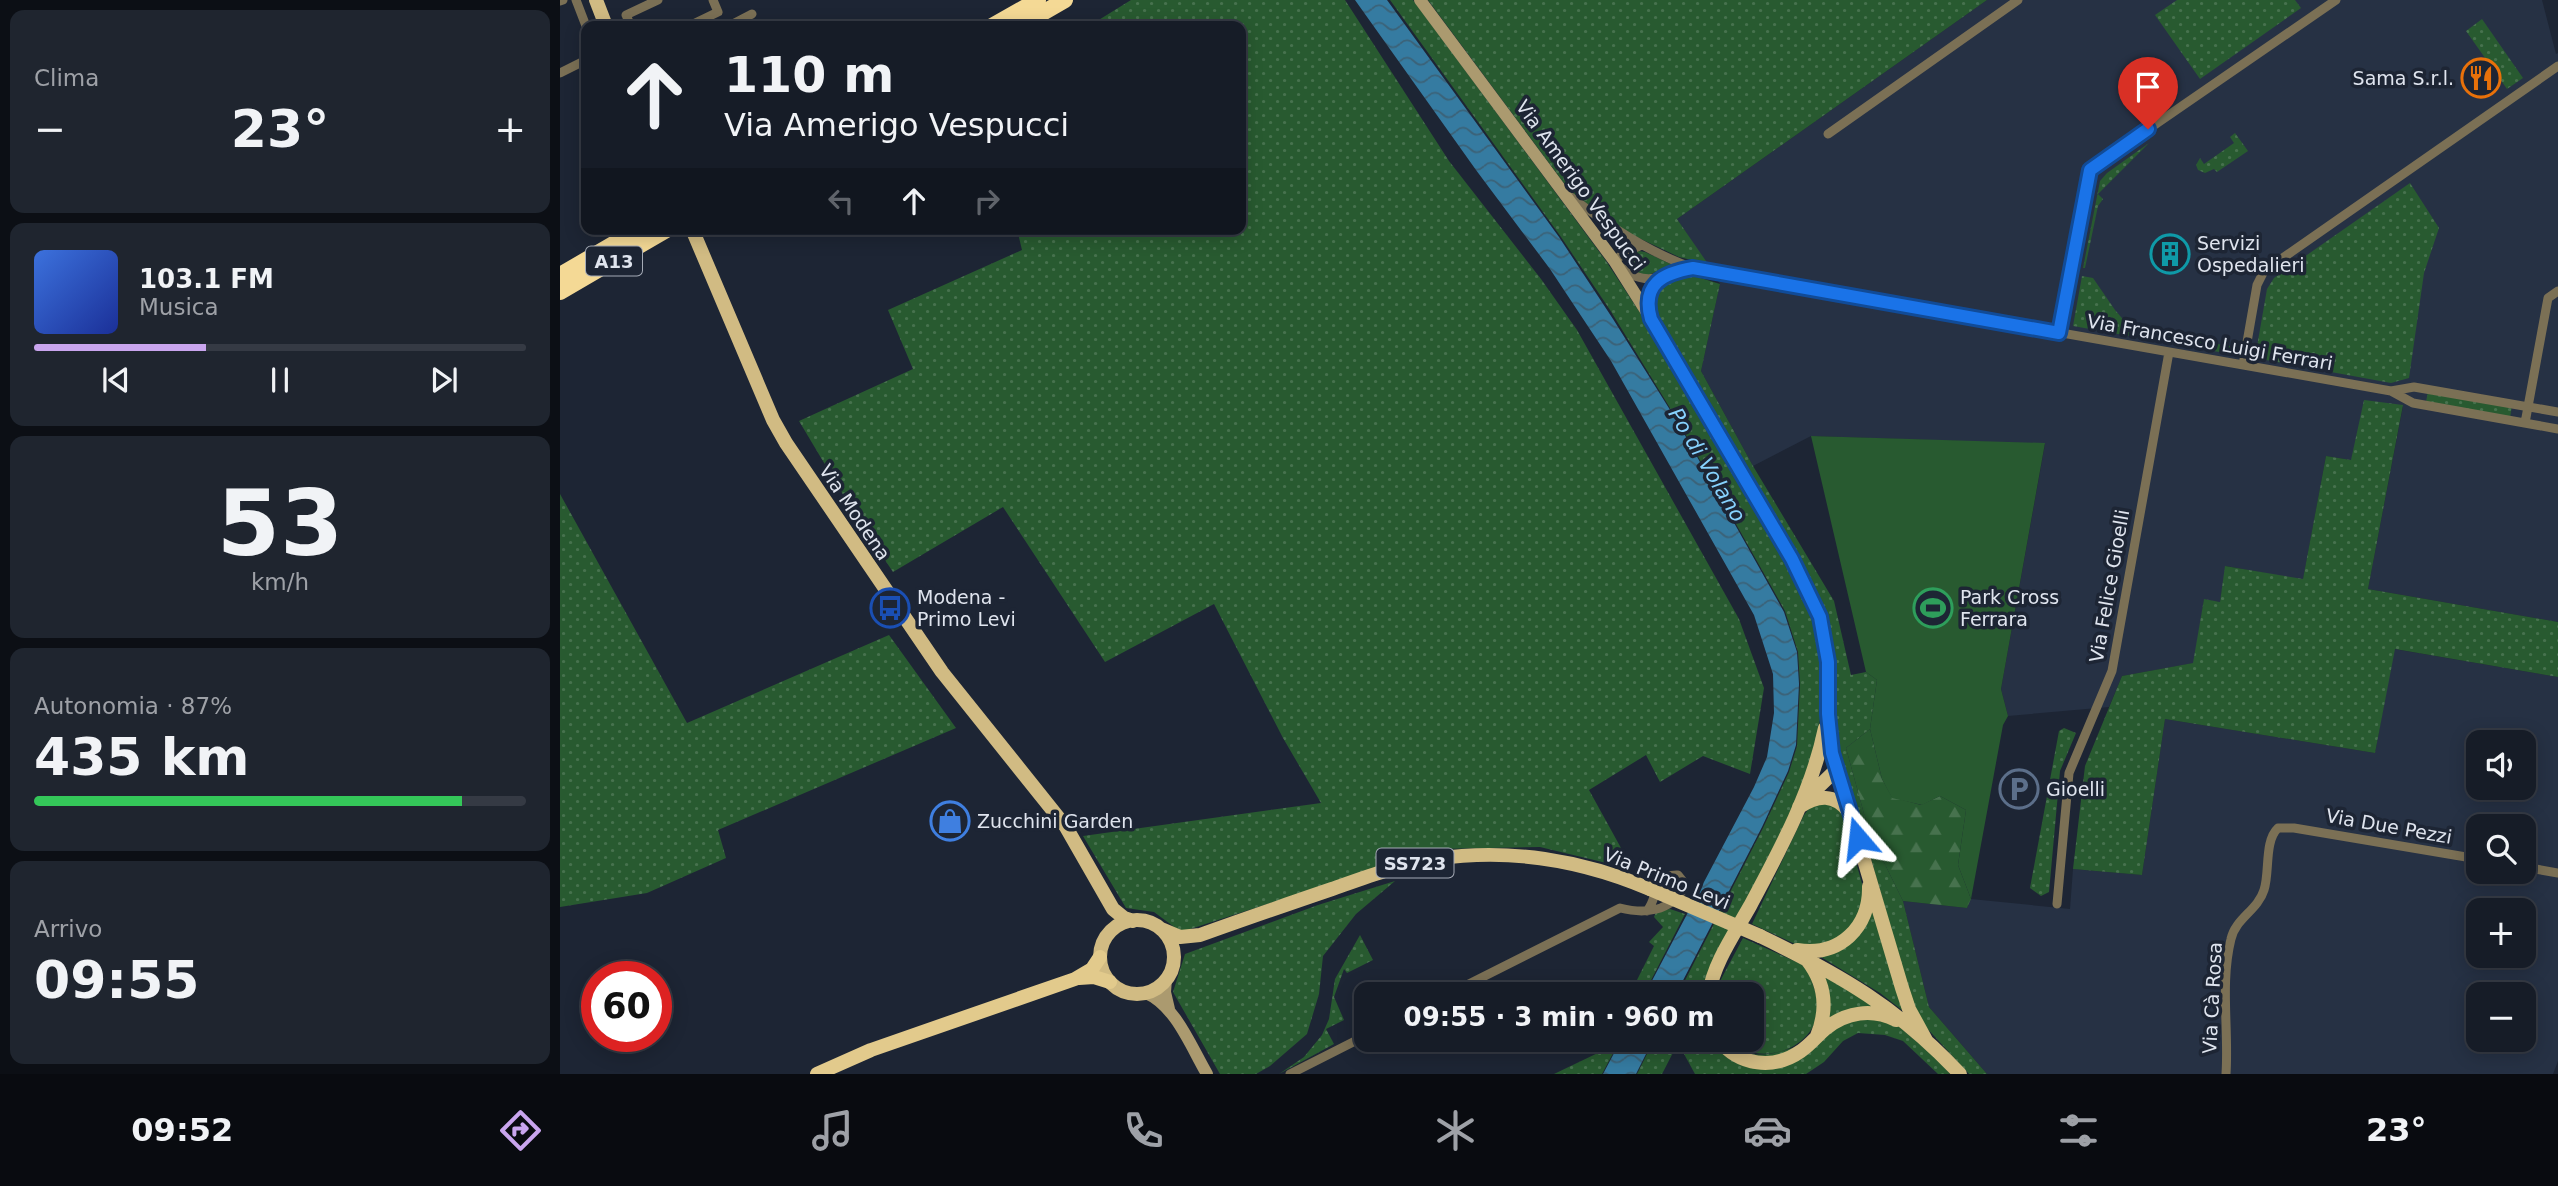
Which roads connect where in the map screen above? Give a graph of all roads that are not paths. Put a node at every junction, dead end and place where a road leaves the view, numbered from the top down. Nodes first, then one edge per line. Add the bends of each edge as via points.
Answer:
1 (576, 0) edge
2 (596, 0) edge
3 (658, 0) edge
4 (713, 0) edge
5 (1038, 0) edge
6 (1065, 0) edge
7 (1420, 0) edge
8 (2018, 0) edge
9 (2336, 0) edge
10 (752, 14) dead end
11 (584, 21) edge
12 (604, 21) edge
13 (629, 21) edge
14 (701, 21) edge
15 (739, 21) edge
16 (1001, 21) edge
17 (1029, 21) edge
18 (581, 62) edge
19 (2558, 66) edge
20 (560, 73) edge
21 (1828, 134) dead end
22 (1564, 192) junction
23 (629, 235) edge
24 (658, 235) edge
25 (695, 235) edge
26 (1642, 245) junction
27 (1615, 262) junction
28 (1693, 268) junction
29 (560, 275) edge
30 (1663, 276) junction
31 (2558, 291) edge
32 (560, 292) edge
33 (1651, 319) junction
34 (2059, 333) junction
35 (2169, 352) junction
36 (2243, 365) junction
37 (2390, 391) junction
38 (2528, 407) junction
39 (2558, 412) edge
40 (2525, 423) junction
41 (2558, 429) edge
42 (1828, 703) junction
43 (1837, 769) junction
44 (1799, 807) junction
45 (1850, 813) junction
46 (2294, 828) joint
47 (2466, 857) edge
48 (1865, 864) junction
49 (2536, 869) edge
50 (2558, 873) edge
51 (1104, 894) junction
52 (2057, 904) dead end
53 (1647, 911) junction
54 (1133, 921) junction
55 (1161, 929) junction
56 (1109, 933) junction
57 (1200, 935) junction
58 (1779, 946) junction
59 (1100, 957) junction
60 (1174, 958) junction
61 (1807, 959) junction
62 (1074, 979) junction
63 (1166, 979) junction
64 (1110, 982) junction
65 (1473, 982) edge
66 (1713, 982) edge
67 (1146, 993) junction
68 (1171, 1013) junction
69 (1915, 1029) junction
70 (1816, 1038) junction
71 (1926, 1040) junction
72 (1354, 1042) edge
73 (1731, 1052) edge
74 (817, 1074) edge
75 (1208, 1074) edge
76 (1290, 1074) edge
77 (1960, 1074) edge
78 (2226, 1074) edge

1 - 11 street
2 - 12 main road
3 - 13 street via 626,15
4 - 14 street via 718,12
5 - 16 highway
6 - 17 highway
7 - 22 main road, Via Amerigo Vespucci
8 - 21 street
9 - 34 street via 2092,168
10 - 15 street
18 - 20 street
19 - 36 street via 2264,271 2257,285
22 - 26 street, Via Francesco Luigi Ferrari
22 - 27 main road, Via Amerigo Vespucci
23 - 29 highway, A13
24 - 32 highway, A13
25 - 51 main road, Via Modena via 786,443 942,672 1066,827
26 - 27 street
26 - 28 street, Via Francesco Luigi Ferrari
27 - 30 street, Via Francesco Luigi Ferrari via 1638,278
27 - 33 main road, Via Amerigo Vespucci
28 - 30 street, Via Francesco Luigi Ferrari
28 - 34 street, Via Francesco Luigi Ferrari
30 - 33 street via 1649,300
31 - 38 street via 2548,298
33 - 42 main road, Via Amerigo Vespucci via 1807,586 1825,640
34 - 35 street, Via Francesco Luigi Ferrari
35 - 36 street, Via Francesco Luigi Ferrari
35 - 52 street, Via Felice Gioelli via 2112,671 2069,773
36 - 37 street, Via Francesco Luigi Ferrari
37 - 38 street, Via Francesco Luigi Ferrari via 2414,387
37 - 40 street, Via Francesco Luigi Ferrari via 2413,403
38 - 39 street, Via Francesco Luigi Ferrari
38 - 40 street
40 - 41 street, Via Francesco Luigi Ferrari
42 - 43 main road
42 - 44 main road via 1823,738
43 - 44 main road
43 - 45 main road
44 - 45 main road via 1825,797 1840,802
44 - 66 main road
45 - 48 main road
46 - 47 street, Via Due Pezzi
46 - 78 street, Via Cà Rosa via 2274,832 2264,890 2231,938
48 - 58 main road via 1867,908 1849,937 1820,951
48 - 71 main road via 1909,1009
49 - 50 street
51 - 54 main road, Via Modena via 1118,914
51 - 56 main road, Via Modena via 1111,915
53 - 53 street via 1666,906 1679,896 1684,888 1678,875 1661,880
53 - 65 street via 1620,908
54 - 55 main road, SS723
54 - 56 main road
55 - 57 main road, SS723 via 1180,937
55 - 60 main road
56 - 59 main road
57 - 58 main road, Via Primo Levi / SS723, bridge via 1394,868 1454,857 1501,855 1551,859 1606,873
57 - 60 main road, SS723 via 1182,945
58 - 61 main road, Via Primo Levi / SS723
59 - 62 highway via 1092,969
59 - 64 main road
60 - 63 main road, SS723
61 - 69 main road, Via Primo Levi / SS723 via 1857,987
61 - 70 main road via 1819,978 1825,1004
62 - 64 highway via 1094,977
62 - 74 highway via 871,1050
63 - 67 main road
63 - 68 main road
64 - 67 main road via 1124,992
67 - 68 main road
68 - 75 main road
69 - 70 main road via 1888,1016 1860,1013 1837,1021
69 - 71 main road, Via Primo Levi / SS723
70 - 73 main road via 1788,1059 1758,1064
71 - 77 main road, Via Primo Levi / SS723
72 - 76 street

